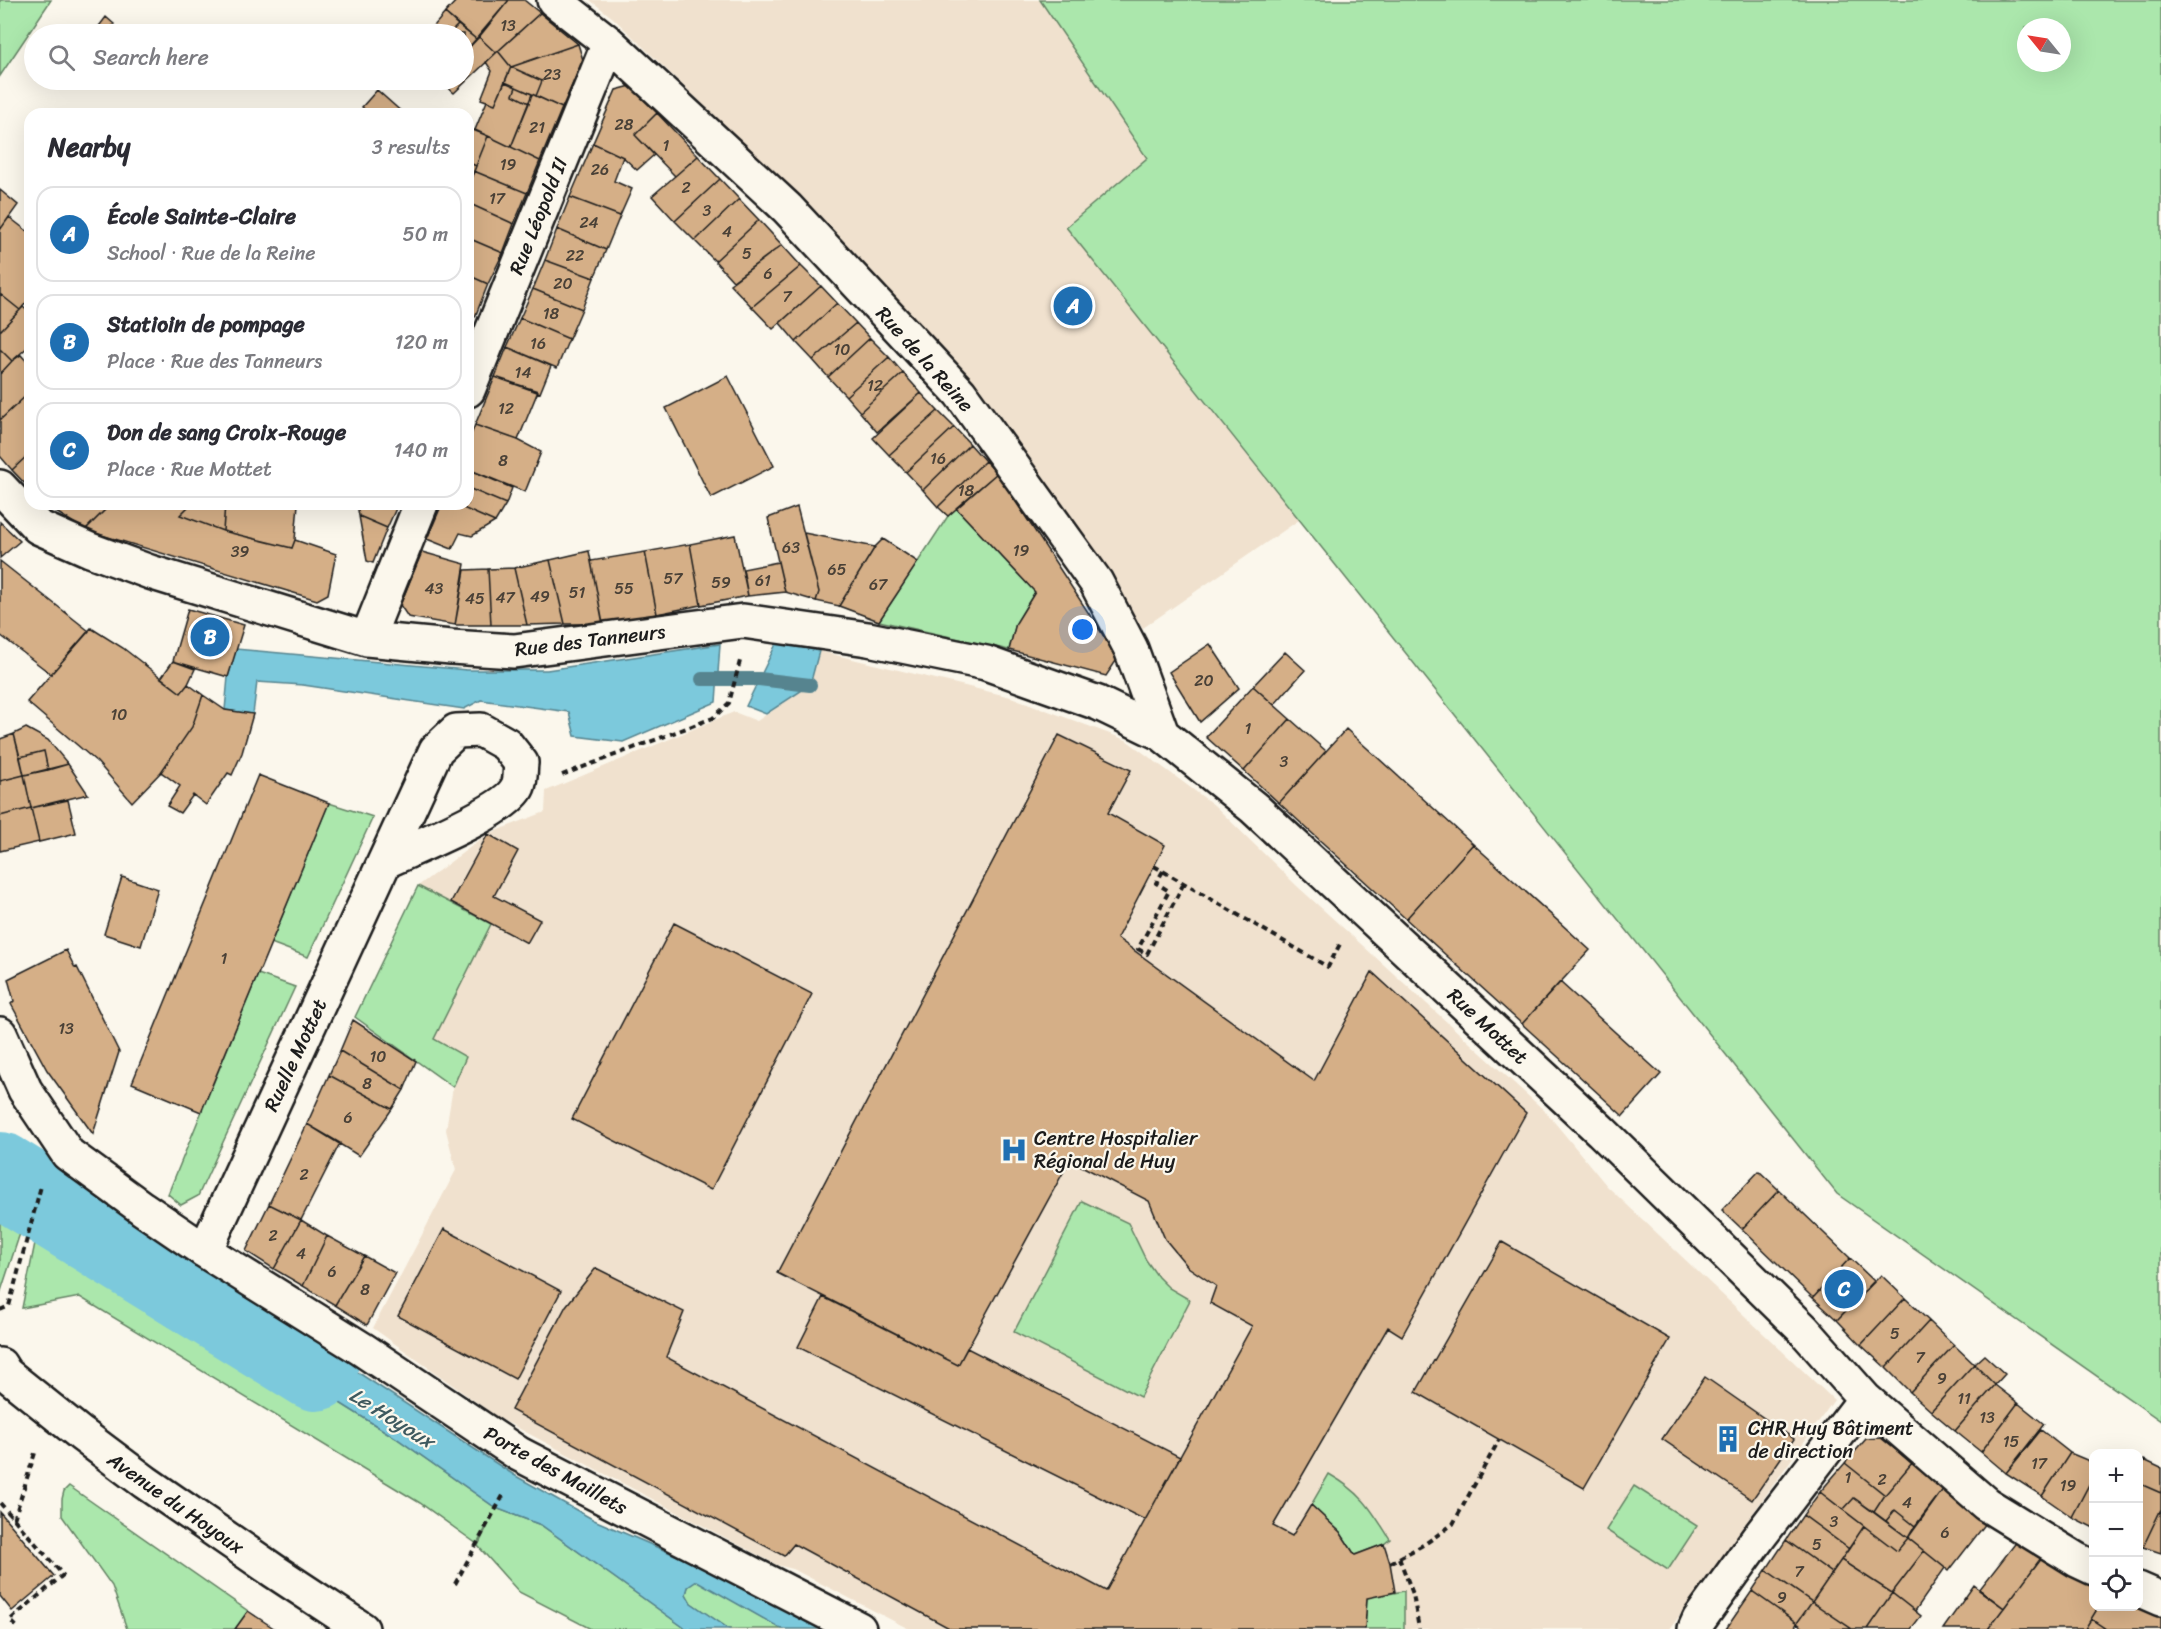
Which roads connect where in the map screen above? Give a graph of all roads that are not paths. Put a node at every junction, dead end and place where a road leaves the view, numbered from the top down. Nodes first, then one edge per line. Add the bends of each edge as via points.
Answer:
1 (554, 0) edge
2 (609, 43) junction
3 (474, 375) edge
4 (0, 487) edge
5 (420, 510) edge
6 (367, 639) junction
7 (1162, 734) junction
8 (386, 861) junction
9 (0, 1035) edge
10 (205, 1251) junction
11 (2, 1372) edge
12 (1865, 1399) junction
13 (2089, 1566) edge
14 (2143, 1591) edge
15 (2161, 1599) edge
16 (362, 1629) edge
17 (859, 1629) edge
18 (1695, 1629) edge

1 - 2 street, Rue de la Reine
2 - 3 street, Rue Léopold II
2 - 7 street, Rue de la Reine via 787,208 960,393 1096,582 1131,649
4 - 6 street, Rue des Tanneurs via 38,527 90,550
5 - 6 street
6 - 7 street, Rue des Tanneurs via 514,651 743,621 868,639 986,663 1098,703
7 - 12 street, Rue Mottet via 1254,808 1601,1131 1803,1329
8 - 8 street, Ruelle Mottet via 436,750 456,731 481,730 506,744 521,763 518,786 503,802
8 - 10 street, Ruelle Mottet
9 - 10 street, Porte des Maillets via 25,1090 68,1154
10 - 17 street, Porte des Maillets via 519,1454
11 - 16 street, Avenue du Hoyoux via 145,1482
12 - 13 street, Rue Mottet via 1986,1504
12 - 18 street via 1759,1537
14 - 15 street

